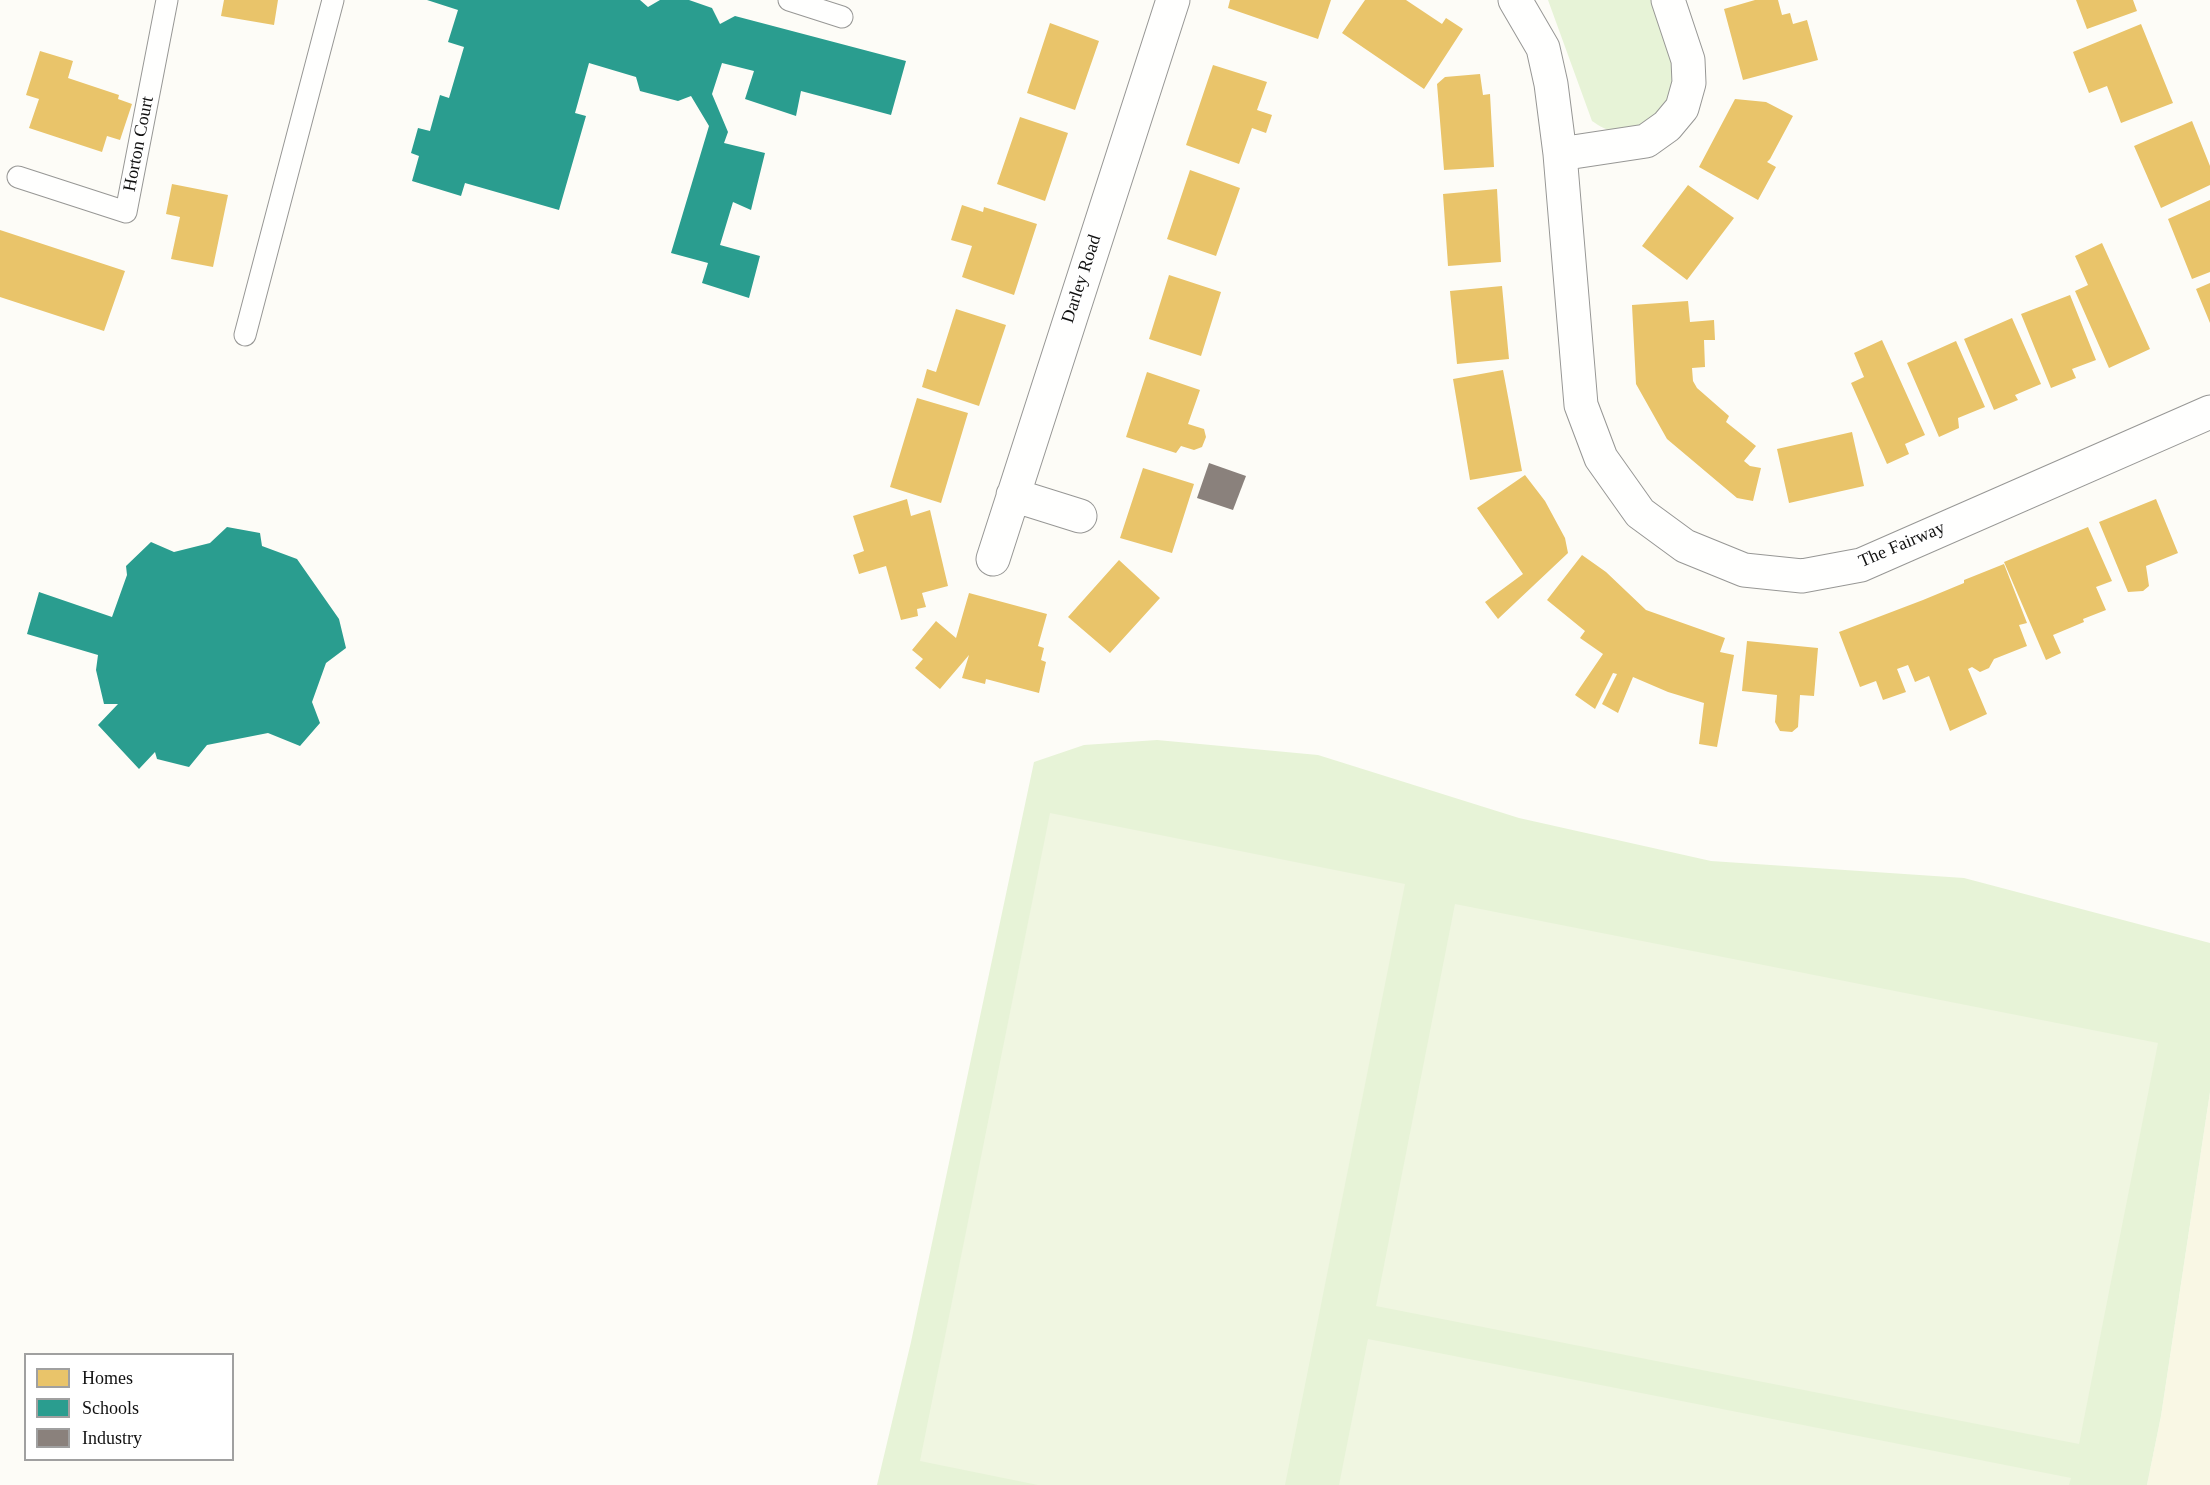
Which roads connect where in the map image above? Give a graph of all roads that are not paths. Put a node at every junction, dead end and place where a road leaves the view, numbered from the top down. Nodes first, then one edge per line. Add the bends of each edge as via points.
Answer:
1 (167, 0) edge
2 (333, 0) edge
3 (789, 0) edge
4 (1173, 0) edge
5 (1515, 0) edge
6 (1668, 0) edge
7 (842, 16) dead end
8 (1560, 154) junction
9 (18, 177) dead end
10 (245, 335) dead end
11 (2210, 412) edge
12 (1013, 495) junction
13 (1080, 516) dead end
14 (993, 559) dead end

1 - 9 lane, Horton Court via 126,212
2 - 10 lane
3 - 7 lane
4 - 12 street, Darley Road
5 - 8 street, The Fairway via 1543,48
6 - 8 street via 1688,60 1689,83 1682,108 1667,126 1646,141
8 - 11 street, The Fairway via 1581,405 1601,458 1640,513 1685,546 1744,570 1802,576 1861,565
12 - 13 street
12 - 14 street, Darley Road

